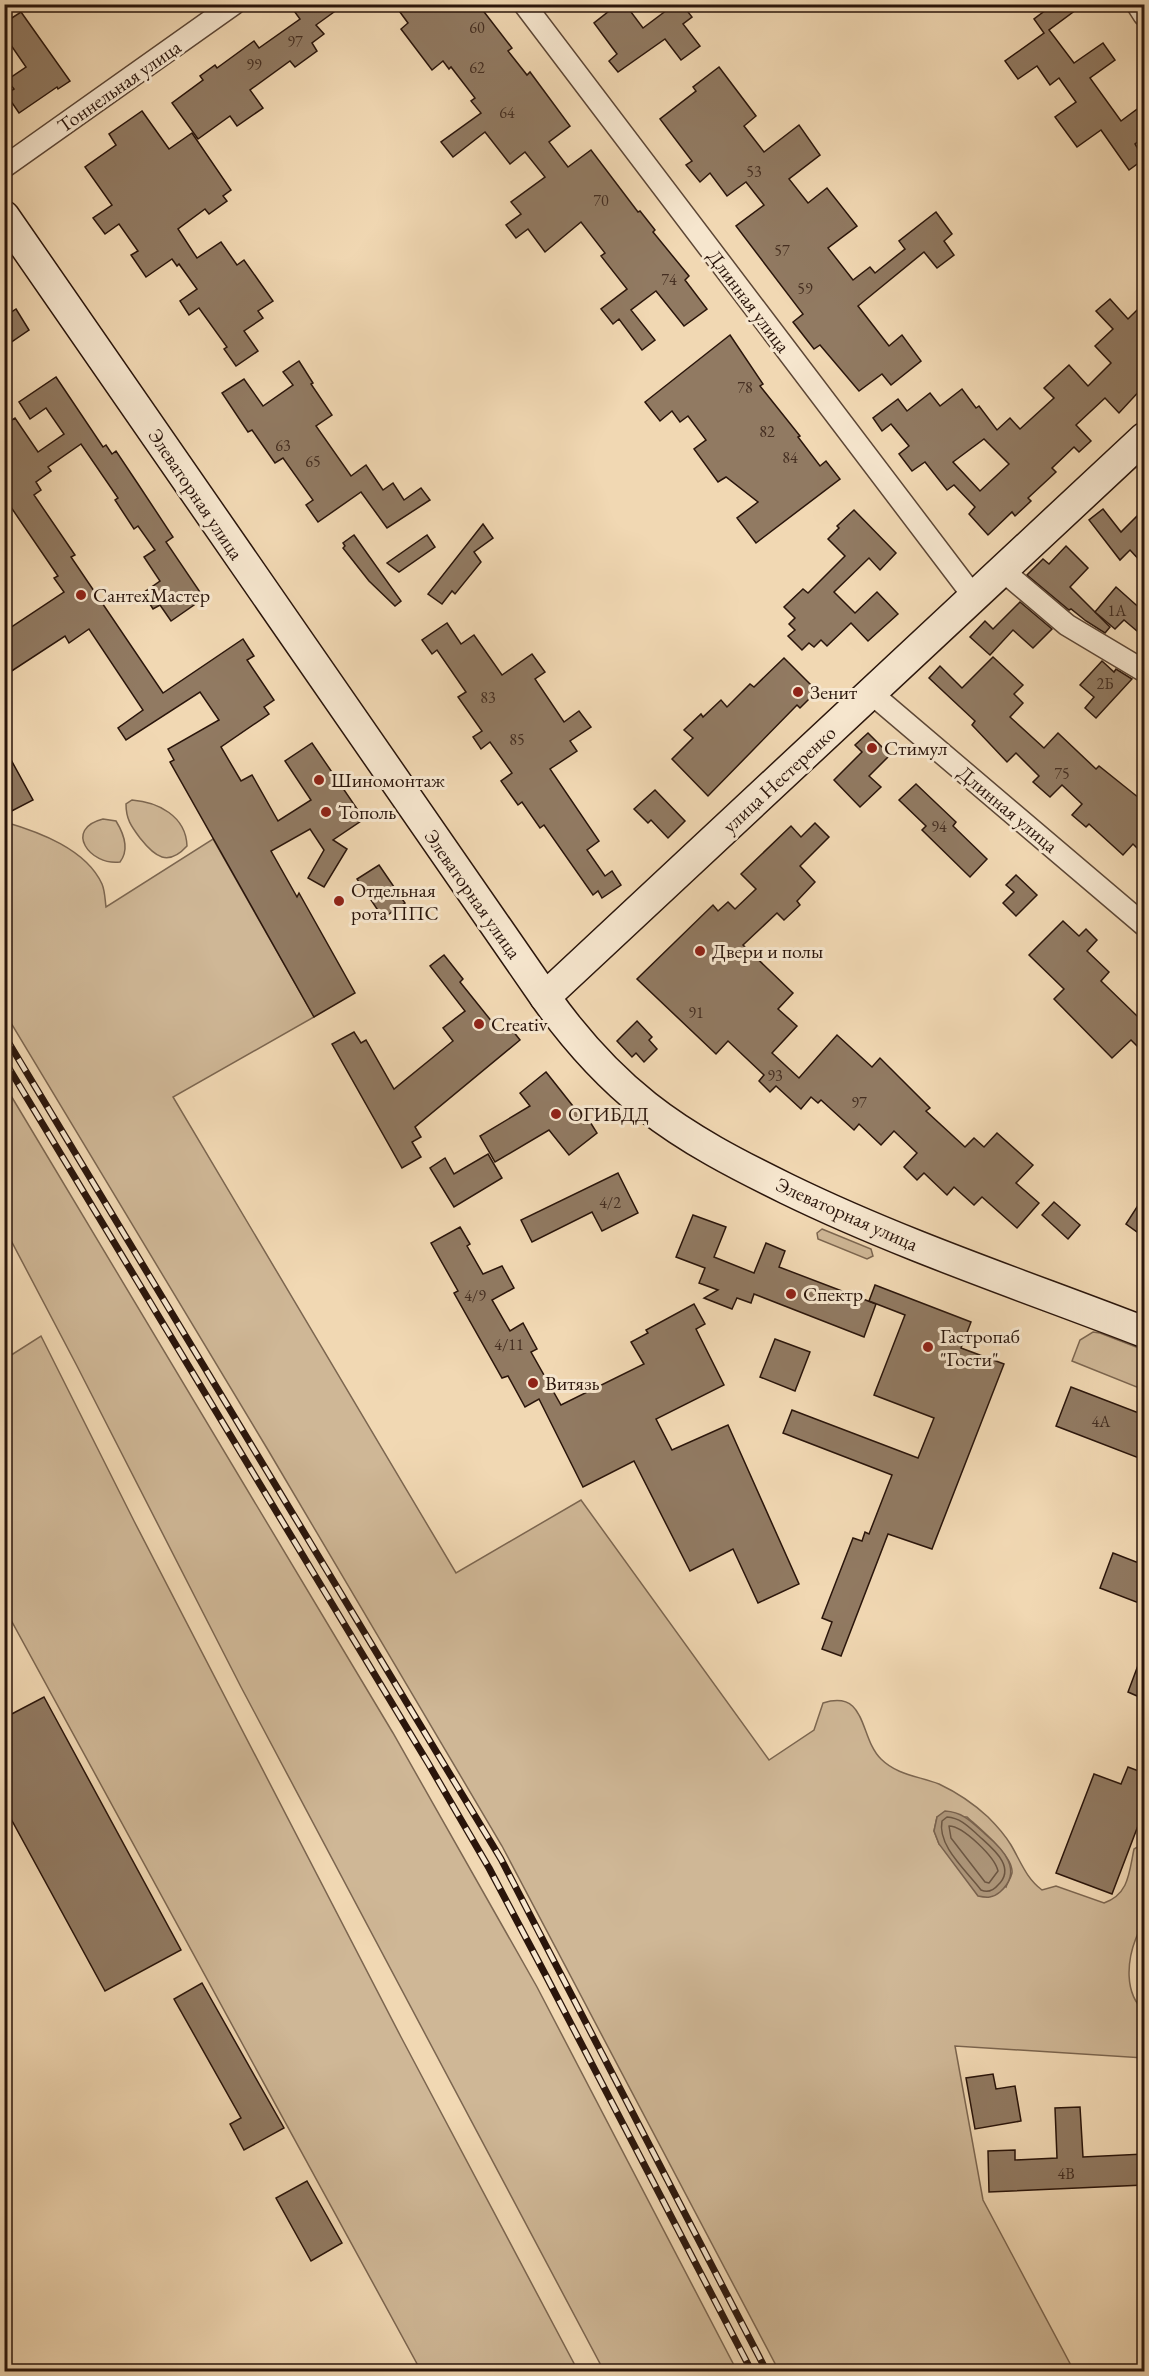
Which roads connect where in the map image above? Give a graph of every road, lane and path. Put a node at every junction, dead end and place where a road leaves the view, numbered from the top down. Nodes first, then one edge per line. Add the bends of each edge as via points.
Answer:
1 (234, 4) edge
2 (524, 4) edge
3 (1137, 4) edge
4 (1144, 15) edge
5 (4, 167) edge
6 (4, 216) edge
7 (1144, 438) edge
8 (1002, 570) junction
9 (974, 597) junction
10 (1144, 671) edge
11 (871, 693) junction
12 (1144, 925) edge
13 (545, 997) junction
14 (1144, 1332) edge

1 - 5 street, Тоннельная улица
2 - 9 street, Длинная улица
3 - 4 street
6 - 13 street, Элеваторная улица
7 - 8 street, улица Нестеренко
8 - 9 street, улица Нестеренко
8 - 10 street via 1067,625
9 - 11 street, улица Нестеренко
11 - 12 street, Длинная улица
11 - 13 street, улица Нестеренко
13 - 14 street, Элеваторная улица via 612,1076 647,1107 710,1150 870,1228

